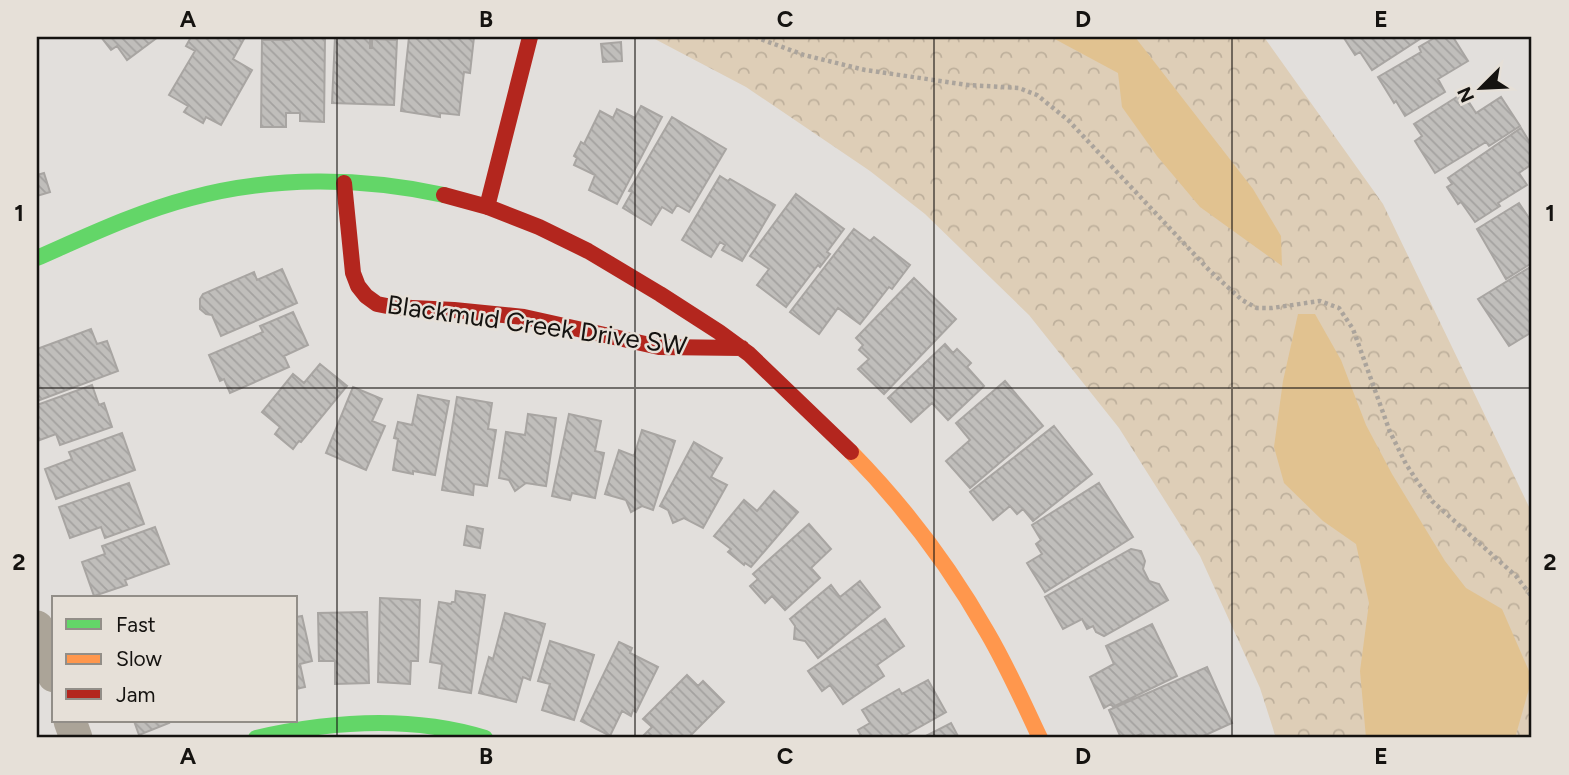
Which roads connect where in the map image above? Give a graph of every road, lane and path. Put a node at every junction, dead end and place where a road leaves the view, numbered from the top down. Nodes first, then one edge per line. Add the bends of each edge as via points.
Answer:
1 (530, 37) edge
2 (755, 37) edge
3 (344, 183) junction
4 (487, 207) junction
5 (37, 258) edge
6 (742, 348) junction
7 (1532, 597) edge
8 (37, 627) edge
9 (52, 670) edge
10 (256, 738) edge
11 (485, 738) edge
12 (1040, 738) edge

1 - 4 street
2 - 7 path via 804,55 866,69 1019,88 1037,95 1068,120 1242,300 1256,308 1320,301 1339,308 1357,339 1390,432 1419,484 1516,576
3 - 4 street, Blackmud Creek Drive SW via 436,194
3 - 5 street, Blackmud Creek Drive SW via 242,187 180,200
3 - 6 street, Blackmud Creek Drive SW via 353,273 358,286 377,304 524,317 659,347
4 - 6 street, Blackmud Creek Drive SW via 612,263
6 - 12 street, Blackmud Creek Drive SW via 875,478 950,573 1009,671
8 - 9 street
10 - 11 street via 357,722 436,727

